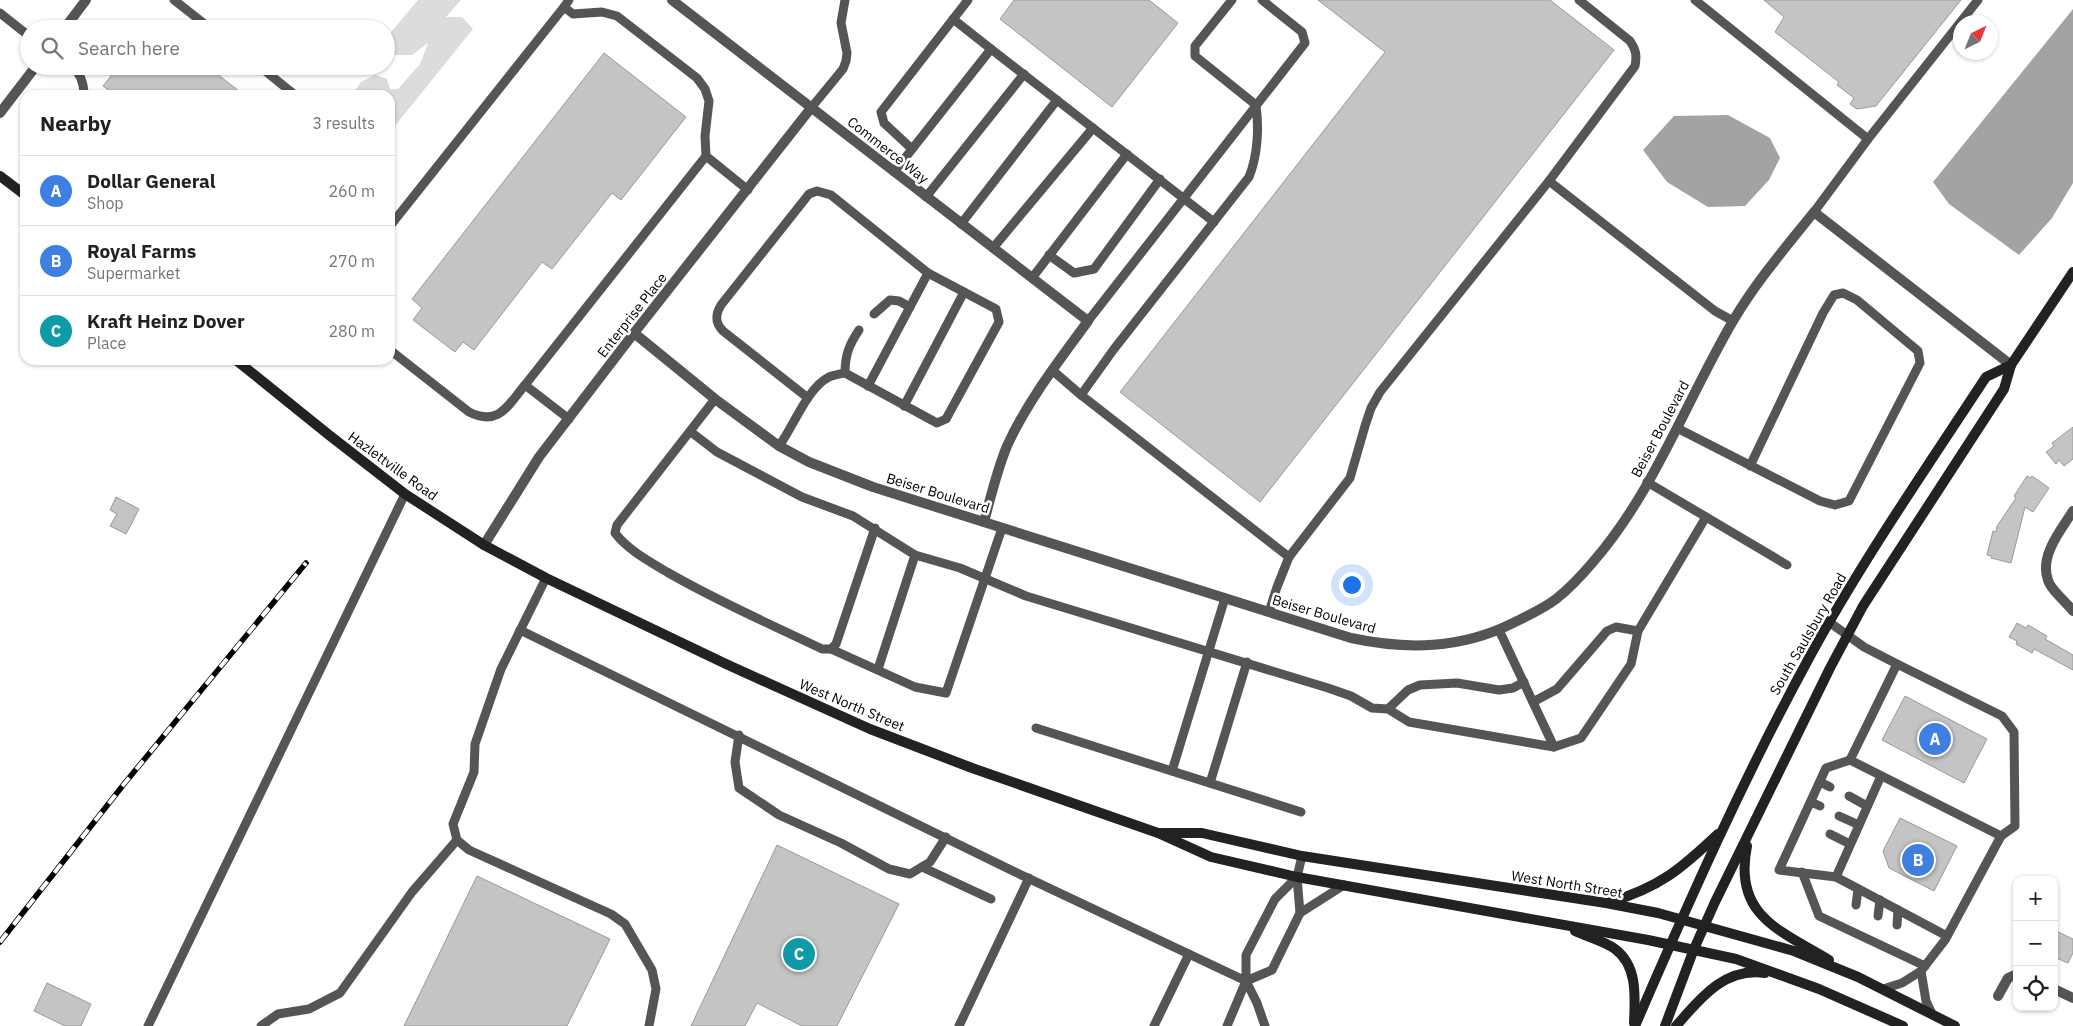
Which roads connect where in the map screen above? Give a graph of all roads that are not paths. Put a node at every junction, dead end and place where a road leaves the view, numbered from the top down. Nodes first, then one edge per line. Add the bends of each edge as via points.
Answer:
1 (86, 0) edge
2 (174, 0) edge
3 (672, 0) edge
4 (845, 0) edge
5 (968, 0) edge
6 (1232, 0) edge
7 (1262, 0) edge
8 (1579, 0) edge
9 (1695, 0) edge
10 (1978, 0) edge
11 (566, 3) edge
12 (0, 13) edge
13 (953, 19) junction
14 (71, 20) edge
15 (199, 20) edge
16 (20, 29) edge
17 (991, 49) junction
18 (1024, 74) junction
19 (29, 75) edge
20 (80, 75) edge
21 (270, 75) edge
22 (83, 90) edge
23 (289, 90) edge
24 (1058, 100) junction
25 (1256, 104) junction
26 (811, 108) junction
27 (0, 113) edge
28 (1093, 128) junction
29 (1868, 139) junction
30 (912, 148) junction
31 (1126, 154) junction
32 (706, 156) junction
33 (894, 172) junction
34 (0, 176) edge
35 (1160, 179) junction
36 (1549, 181) junction
37 (748, 190) junction
38 (20, 191) edge
39 (926, 197) junction
40 (1184, 198) junction
41 (1814, 212) junction
42 (395, 220) edge
43 (1214, 222) junction
44 (961, 224) junction
45 (993, 248) junction
46 (1049, 255) junction
47 (2073, 272) edge
48 (928, 273) junction
49 (1032, 278) junction
50 (964, 292) junction
51 (910, 307) junction
52 (874, 314) dead end
53 (1088, 321) junction
54 (1733, 321) junction
55 (859, 330) dead end
56 (634, 333) junction
57 (395, 354) edge
58 (242, 365) edge
59 (2010, 365) junction
60 (1052, 370) junction
61 (845, 373) junction
62 (525, 385) junction
63 (868, 386) junction
64 (1081, 395) junction
65 (808, 398) junction
66 (715, 399) junction
67 (904, 406) junction
68 (569, 419) junction
69 (1677, 428) junction
70 (691, 432) junction
71 (779, 446) junction
72 (1750, 466) junction
73 (1647, 482) junction
74 (405, 494) junction
75 (2073, 511) edge
76 (1706, 517) junction
77 (984, 522) junction
78 (875, 528) junction
79 (1002, 528) junction
80 (484, 545) junction
81 (915, 555) junction
82 (1289, 557) junction
83 (1787, 565) dead end
84 (546, 578) junction
85 (986, 580) junction
86 (1225, 598) junction
87 (2073, 611) edge
88 (1270, 612) junction
89 (1829, 622) junction
90 (520, 630) junction
91 (1499, 630) junction
92 (1638, 631) junction
93 (1848, 635) junction
94 (831, 649) junction
95 (1208, 651) junction
96 (1247, 662) junction
97 (1897, 664) junction
98 (878, 669) junction
99 (1524, 682) junction
100 (1533, 702) junction
101 (1388, 709) junction
102 (1036, 728) dead end
103 (739, 735) junction
104 (1554, 747) junction
105 (1850, 760) junction
106 (1172, 771) junction
107 (1882, 776) junction
108 (1820, 782) junction
109 (1210, 784) junction
110 (1830, 787) dead end
111 (1849, 796) dead end
112 (1811, 802) junction
113 (1820, 806) dead end
114 (1867, 806) junction
115 (1301, 812) dead end
116 (1840, 816) dead end
117 (1858, 825) junction
118 (1723, 830) junction
119 (1158, 833) junction
120 (1749, 834) junction
121 (1830, 834) dead end
122 (2001, 836) junction
123 (946, 837) junction
124 (457, 840) junction
125 (1850, 844) junction
126 (1302, 856) junction
127 (922, 867) junction
128 (1802, 872) junction
129 (1298, 877) junction
130 (1836, 877) junction
131 (1030, 878) junction
132 (1344, 886) junction
133 (1858, 889) junction
134 (991, 899) dead end
135 (1880, 900) junction
136 (1606, 903) junction
137 (1856, 905) dead end
138 (1898, 910) junction
139 (1300, 913) junction
140 (1878, 916) dead end
141 (1680, 919) junction
142 (1558, 924) junction
143 (1704, 925) junction
144 (1897, 925) dead end
145 (1947, 936) junction
146 (1670, 944) junction
147 (1694, 949) junction
148 (1189, 954) junction
149 (1923, 969) junction
150 (1782, 976) junction
151 (2013, 976) edge
152 (1858, 977) junction
153 (1246, 981) junction
154 (1883, 989) junction
155 (2058, 991) edge
156 (1998, 996) dead end
157 (2073, 998) edge
158 (1932, 1014) junction
159 (148, 1026) edge
160 (262, 1026) edge
161 (649, 1026) edge
162 (959, 1026) edge
163 (1154, 1026) edge
164 (1227, 1026) edge
165 (1265, 1026) edge
166 (1635, 1026) edge
167 (1665, 1026) edge
168 (1676, 1026) edge
169 (1903, 1026) edge
170 (1955, 1026) edge

1 - 14 street
2 - 15 lane
3 - 26 street, Commerce Way
4 - 26 lane via 841,23 846,61
5 - 13 lane
6 - 25 lane via 1195,46 1195,56
7 - 25 lane via 1302,32 1305,43
8 - 36 lane via 1630,41 1637,57 1635,66
9 - 29 lane
10 - 29 lane
11 - 32 lane via 573,14 602,12 617,16 697,78 709,100
11 - 42 lane
12 - 16 lane
13 - 17 lane
13 - 30 lane via 882,112 884,123
17 - 18 lane
17 - 30 lane
18 - 24 lane
18 - 39 lane
19 - 27 street
20 - 22 lane
21 - 23 lane
24 - 28 lane
24 - 44 lane
25 - 40 lane
25 - 43 lane via 1258,123 1253,168
26 - 33 street, Commerce Way
26 - 37 street, Enterprise Place
28 - 31 lane
28 - 45 lane
29 - 41 lane
30 - 33 lane
31 - 35 lane
31 - 46 lane
32 - 37 lane
32 - 62 lane
33 - 39 street, Commerce Way
34 - 38 main road
35 - 40 lane
35 - 46 lane via 1094,269 1074,273
36 - 54 lane via 1715,311
36 - 82 lane via 1380,392 1365,426 1350,478
37 - 56 street, Enterprise Place
39 - 44 street, Commerce Way
40 - 43 lane
40 - 53 lane
41 - 54 street, Beiser Boulevard
41 - 59 street
43 - 64 lane
44 - 45 street, Commerce Way
45 - 49 street, Commerce Way
46 - 49 lane
47 - 59 main road, South Saulsbury Road
48 - 50 lane
48 - 51 lane
48 - 65 lane via 832,195 817,191 809,194 721,305 716,319 718,326
49 - 53 street, Commerce Way
50 - 67 lane
50 - 67 lane via 996,309 999,322 946,419 937,423
51 - 52 lane via 890,300
51 - 63 lane
53 - 60 street
54 - 69 street, Beiser Boulevard
55 - 61 lane via 845,356
56 - 66 street, Beiser Boulevard
56 - 68 street, Enterprise Place
57 - 62 lane via 478,416 502,413
58 - 74 main road, Hazlettville Road
59 - 89 main road, South Saulsbury Road via 1986,378 1895,514
59 - 93 main road, South Saulsbury Road via 2004,389 1863,606
60 - 64 lane
60 - 77 street via 1022,416 1008,446 996,474
61 - 63 lane
61 - 65 lane via 831,376 818,384
62 - 68 lane
63 - 67 lane
64 - 82 lane
65 - 71 lane
66 - 70 lane
66 - 71 street, Beiser Boulevard
68 - 80 street, Enterprise Place via 539,456
69 - 72 lane
69 - 73 street, Beiser Boulevard
70 - 78 lane via 716,452 802,497
70 - 94 lane via 617,525 615,533 644,558 698,590 822,649
71 - 77 street, Beiser Boulevard via 809,462 873,487
72 - 72 lane via 1820,502 1834,505 1849,501 1920,363 1918,351 1857,300 1843,293 1834,296
73 - 76 lane
73 - 91 street, Beiser Boulevard via 1608,545 1582,574 1556,599
74 - 80 main road, Hazlettville Road
74 - 159 lane
75 - 87 street via 2054,541 2046,563 2048,581
76 - 83 lane
76 - 92 lane
77 - 79 street, Beiser Boulevard
78 - 81 lane
78 - 94 lane via 836,644
79 - 85 lane
79 - 86 street, Beiser Boulevard
80 - 84 main road, Hazlettville Road
81 - 85 lane via 960,568
81 - 98 lane
82 - 88 lane
84 - 90 lane
84 - 119 main road, West North Street via 870,729
85 - 95 lane via 1026,596
85 - 98 lane via 946,693 915,687
86 - 88 street, Beiser Boulevard
86 - 95 lane
88 - 91 street, Beiser Boulevard via 1383,645 1422,646 1457,642
89 - 93 lane
89 - 118 main road, South Saulsbury Road via 1781,709
90 - 103 lane
90 - 124 lane via 501,669 475,744 474,772 453,824
91 - 99 lane
92 - 100 lane via 1616,627 1607,631 1557,689
92 - 104 lane via 1631,664 1581,738
93 - 97 lane
93 - 120 main road, South Saulsbury Road
94 - 98 lane
95 - 96 lane
95 - 106 lane
96 - 101 lane via 1351,696 1372,708
96 - 109 lane
97 - 105 lane
97 - 122 lane via 2002,716 2014,732 2015,826
99 - 100 lane
99 - 101 lane via 1499,690 1457,683 1420,685 1408,690
100 - 104 lane
101 - 104 lane via 1410,722
102 - 106 lane
103 - 123 lane
103 - 127 lane via 735,762 739,788 779,815 889,869 910,874
105 - 107 lane
105 - 108 lane via 1826,768
106 - 109 lane
107 - 114 lane
107 - 122 lane
108 - 110 lane
108 - 112 lane
109 - 115 lane
111 - 114 lane
112 - 113 lane
112 - 128 lane via 1807,823 1779,870
114 - 117 lane
116 - 117 lane
117 - 125 lane
118 - 136 main road via 1670,876 1634,895
118 - 141 main road, South Saulsbury Road
119 - 126 main road, West North Street via 1202,833
119 - 129 main road, West North Street via 1211,858
120 - 143 main road, South Saulsbury Road
120 - 152 main road via 1744,881 1760,915
121 - 125 lane
122 - 145 lane
123 - 127 lane via 930,862
123 - 131 lane
124 - 160 lane via 412,892 340,993 309,1009 278,1014
124 - 161 lane via 469,850 611,914 626,924 652,970 656,989
125 - 130 lane
126 - 129 lane
126 - 136 main road, West North Street
127 - 134 lane
128 - 130 lane
128 - 149 lane via 1819,916 1854,928 1895,949
129 - 132 main road, West North Street
129 - 139 lane
129 - 153 lane via 1275,899 1246,955
130 - 133 lane
131 - 148 lane
131 - 162 lane
132 - 139 lane
132 - 142 main road, West North Street
133 - 135 lane
133 - 137 lane
135 - 138 lane
135 - 140 lane
136 - 141 main road, West North Street
138 - 144 lane
138 - 145 lane
139 - 153 lane via 1272,970
141 - 143 main road, West North Street
141 - 146 main road, South Saulsbury Road
142 - 146 main road, West North Street
142 - 166 main road via 1616,949 1626,960 1634,983
143 - 147 main road, South Saulsbury Road
143 - 152 main road, West North Street via 1794,951
145 - 149 lane
146 - 147 main road, West North Street
146 - 166 main road, South Saulsbury Road
147 - 150 main road, West North Street via 1736,959
147 - 167 main road, South Saulsbury Road
148 - 153 lane
148 - 163 lane
149 - 154 lane via 1902,983
149 - 158 lane via 1926,1000
150 - 168 main road via 1757,972 1732,976 1707,992
150 - 169 main road, West North Street
151 - 156 street via 2008,978
152 - 154 main road, West North Street
153 - 164 lane
153 - 165 lane
154 - 158 main road, West North Street
155 - 157 street
158 - 170 main road, West North Street

